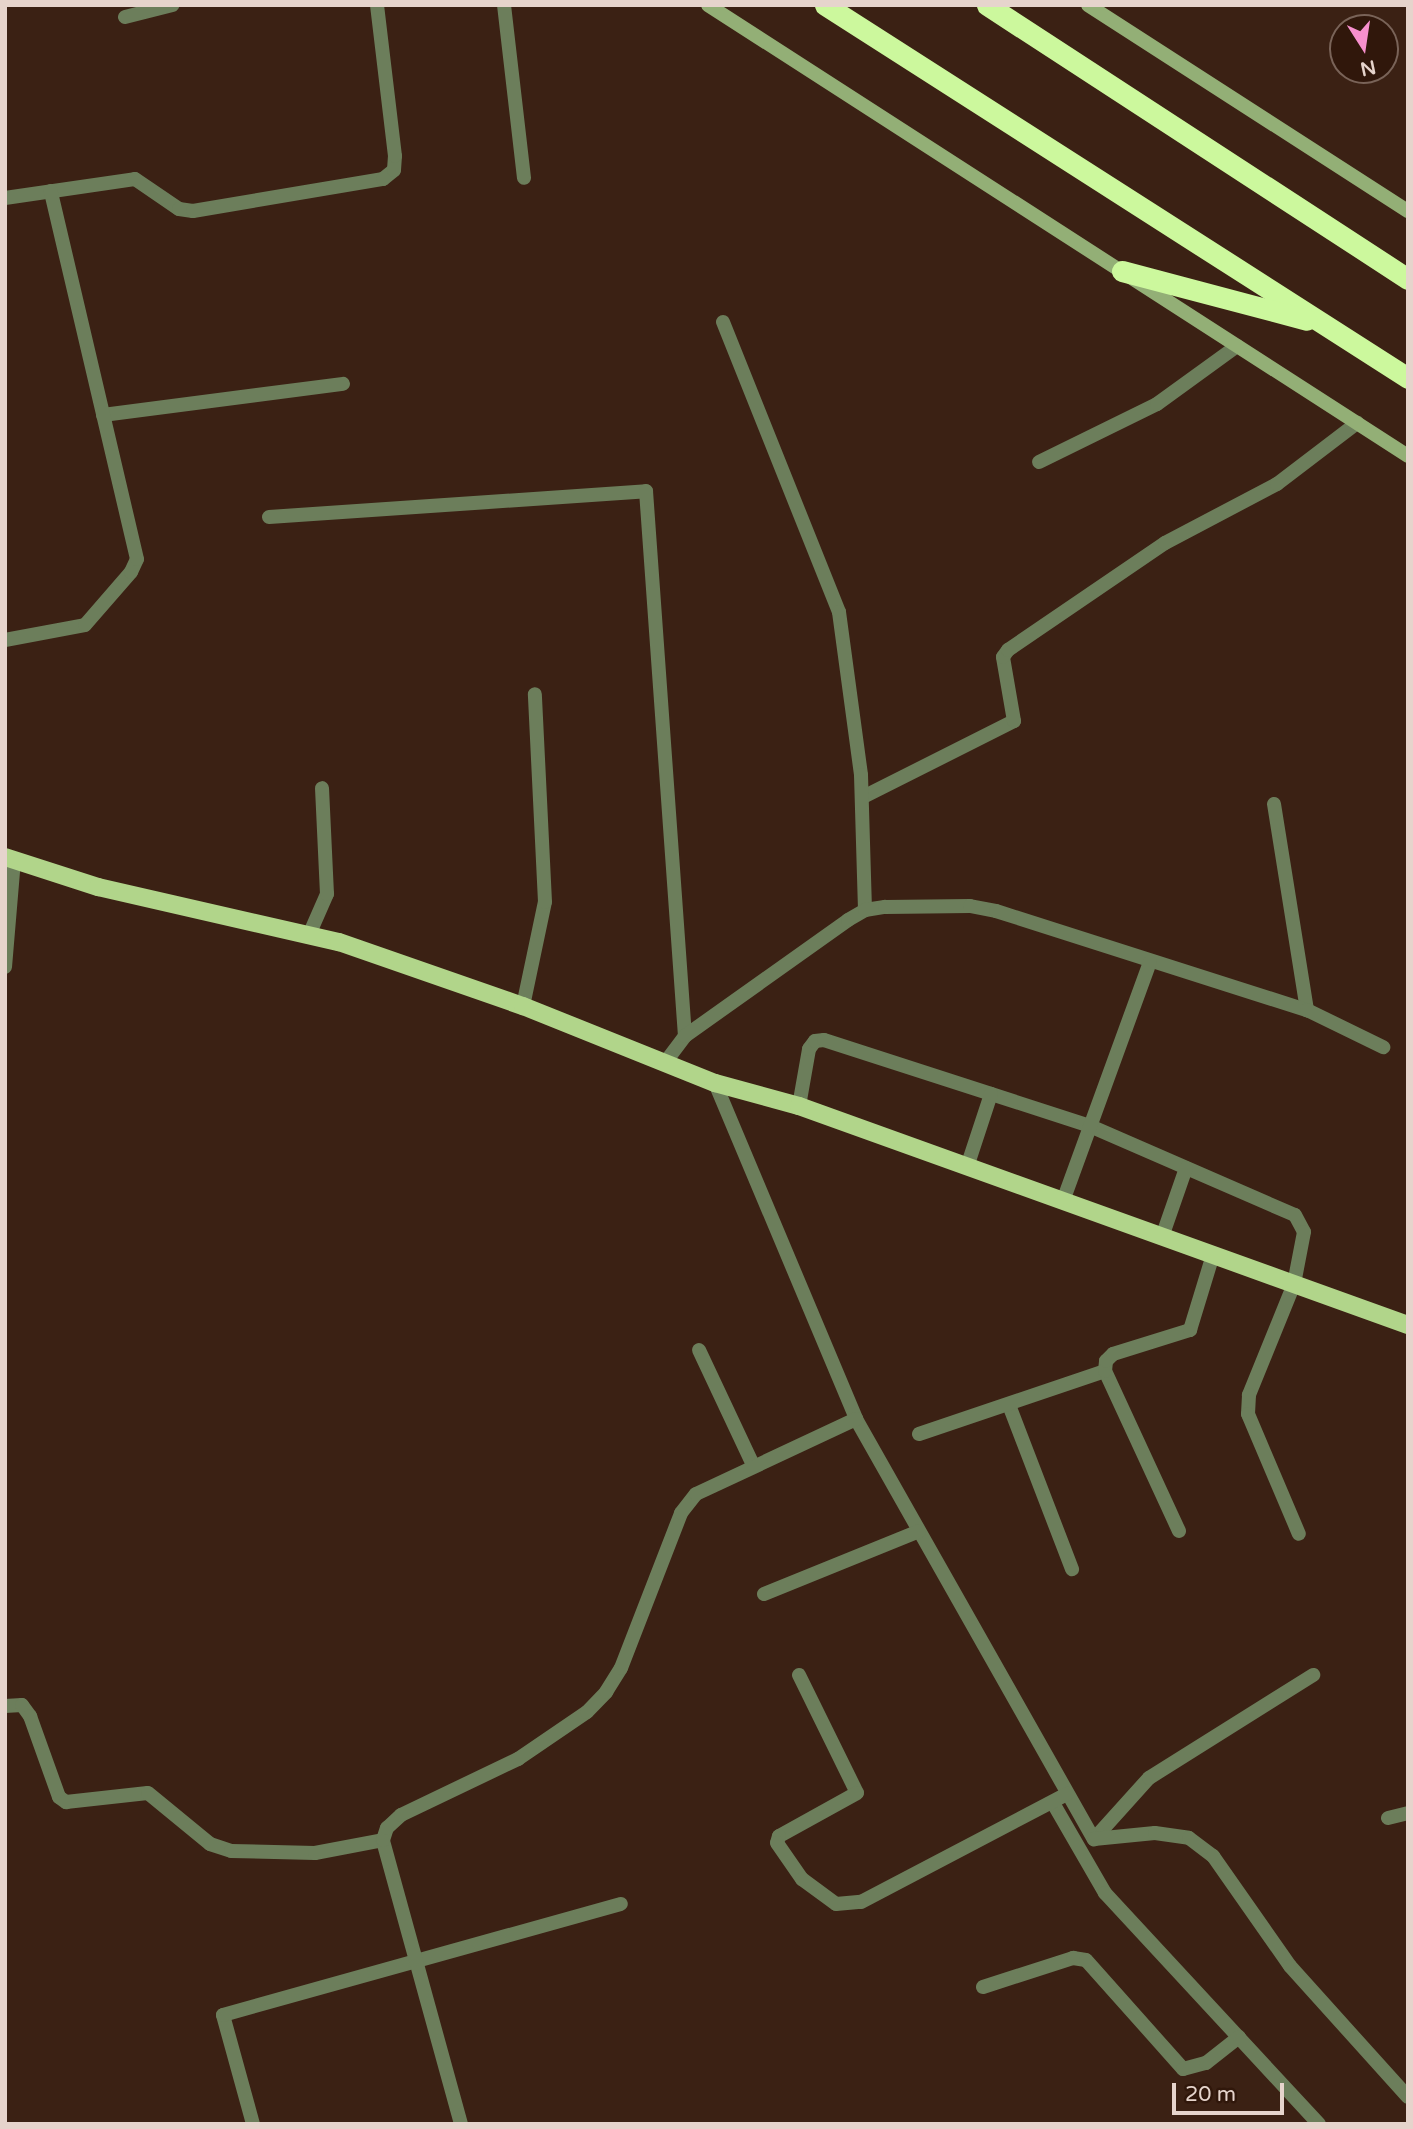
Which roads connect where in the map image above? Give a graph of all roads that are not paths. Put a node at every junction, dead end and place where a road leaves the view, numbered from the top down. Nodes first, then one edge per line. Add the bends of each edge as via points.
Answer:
1 (172, 5) edge
2 (377, 5) edge
3 (504, 5) edge
4 (708, 5) edge
5 (825, 5) edge
6 (988, 5) edge
7 (1087, 5) edge
8 (125, 17) dead end
9 (524, 178) dead end
10 (51, 191) junction
11 (5, 198) edge
12 (1408, 211) edge
13 (1122, 271) junction
14 (1408, 279) edge
15 (723, 322) dead end
16 (1326, 325) junction
17 (1237, 346) junction
18 (1408, 378) edge
19 (343, 384) dead end
20 (103, 415) junction
21 (1357, 423) junction
22 (1408, 456) edge
23 (1039, 462) dead end
24 (269, 517) dead end
25 (5, 640) edge
26 (536, 694) dead end
27 (323, 788) dead end
28 (863, 797) junction
29 (1274, 804) dead end
30 (10, 858) edge
31 (865, 903) junction
32 (309, 935) junction
33 (1150, 962) junction
34 (5, 967) edge
35 (523, 1006) junction
36 (1307, 1010) junction
37 (685, 1036) junction
38 (1383, 1047) dead end
39 (664, 1064) junction
40 (715, 1083) junction
41 (990, 1094) junction
42 (799, 1106) junction
43 (1090, 1126) junction
44 (967, 1167) junction
45 (1186, 1168) junction
46 (1063, 1202) junction
47 (1162, 1237) junction
48 (1213, 1255) junction
49 (1294, 1284) junction
50 (1408, 1325) edge
51 (699, 1350) dead end
52 (1105, 1371) junction
53 (1009, 1405) junction
54 (856, 1419) junction
55 (919, 1434) dead end
56 (753, 1465) junction
57 (919, 1531) junction
58 (1179, 1531) dead end
59 (1299, 1534) dead end
60 (1072, 1569) dead end
61 (764, 1594) dead end
62 (799, 1675) dead end
63 (1313, 1675) dead end
64 (5, 1706) edge
65 (1068, 1794) junction
66 (1053, 1803) junction
67 (1408, 1813) edge
68 (1388, 1818) dead end
69 (1094, 1839) junction
70 (383, 1840) junction
71 (621, 1904) dead end
72 (416, 1962) junction
73 (983, 1987) dead end
74 (1238, 2037) junction
75 (1408, 2097) edge
76 (253, 2124) edge
77 (461, 2124) edge
78 (1319, 2124) edge

1 - 8 street
2 - 10 street via 396,156 394,170 383,178 193,211 179,209 135,179
3 - 9 street
4 - 13 street
5 - 16 highway
6 - 14 highway
7 - 12 street
10 - 11 street
10 - 20 street
13 - 16 highway
13 - 17 street
15 - 28 street via 839,612
16 - 18 highway
17 - 21 street
17 - 23 street via 1157,404
19 - 20 street
20 - 25 street via 136,559 131,572 85,625
21 - 22 street
21 - 28 street via 1277,484 1165,543 1008,650 1003,657 1014,721
24 - 37 street via 646,491
26 - 35 street via 545,902
27 - 32 street via 327,894
28 - 31 street
29 - 36 street
30 - 32 main road via 98,887
30 - 34 street
31 - 33 street via 970,906
31 - 37 street
32 - 35 main road
33 - 36 street
33 - 43 street
35 - 39 main road
36 - 38 street
37 - 39 street
39 - 40 main road
40 - 42 main road
40 - 54 street
41 - 42 street via 824,1040 815,1041 809,1049
41 - 43 street
41 - 44 street
42 - 44 main road
43 - 45 street
43 - 46 street
44 - 46 main road
45 - 47 street
45 - 49 street via 1302,1222
46 - 47 main road
47 - 48 main road
48 - 49 main road
48 - 52 street via 1190,1330 1113,1354 1105,1361
49 - 50 main road
49 - 59 street via 1249,1395 1248,1414
51 - 56 street
52 - 53 street
52 - 58 street
53 - 55 street
53 - 60 street
54 - 56 street
54 - 57 street
56 - 70 street via 709,1485 681,1513 621,1668 587,1712 518,1759 401,1815 387,1828
57 - 61 street
57 - 65 street
62 - 66 street via 857,1793 779,1836 777,1843 802,1879 836,1904 861,1902
63 - 69 street via 1149,1778
64 - 70 street via 22,1705 30,1716 59,1797 66,1802 148,1793 210,1844 231,1851 315,1853
65 - 66 street
65 - 69 street
66 - 74 street via 1105,1893
67 - 68 street
69 - 75 street via 1155,1833 1189,1838 1213,1856 1290,1966 1387,2080
70 - 72 street
71 - 72 street
72 - 76 street via 223,2015
72 - 77 street
73 - 74 street via 1073,1958 1086,1960 1183,2069 1206,2063
74 - 78 street

